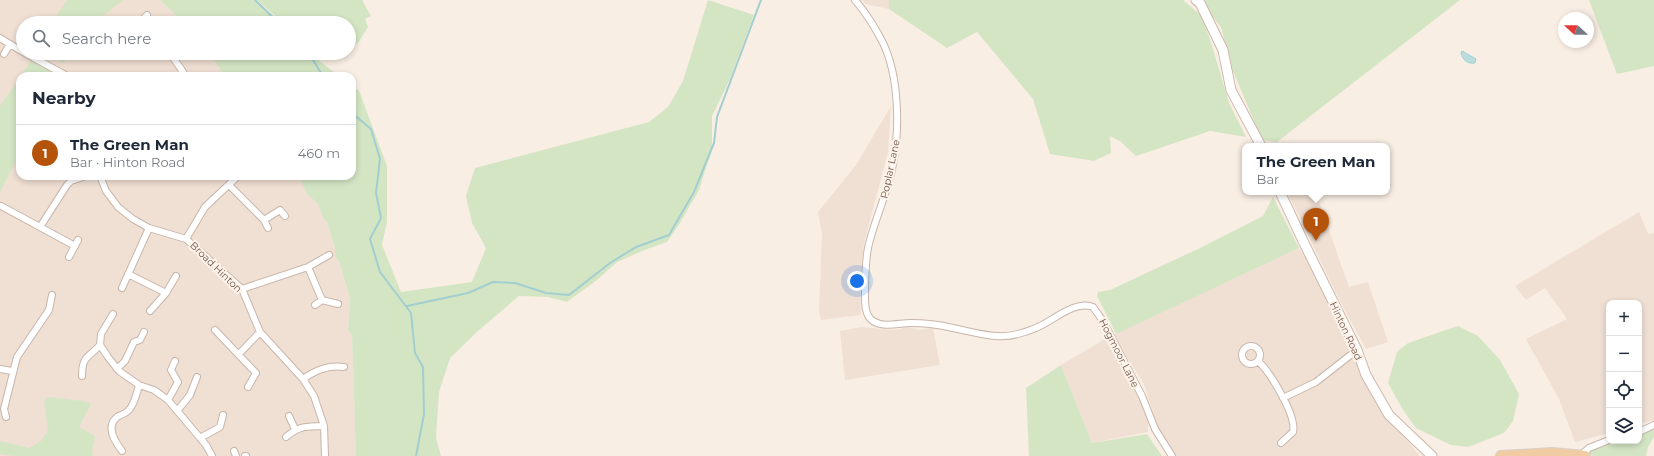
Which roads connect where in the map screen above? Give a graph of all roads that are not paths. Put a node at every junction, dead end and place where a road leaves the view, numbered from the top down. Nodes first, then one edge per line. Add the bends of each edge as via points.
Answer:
1 (855, 0) edge
2 (1196, 0) edge
3 (0, 38) edge
4 (10, 44) junction
5 (16, 47) edge
6 (4, 54) dead end
7 (38, 60) edge
8 (174, 60) edge
9 (60, 72) edge
10 (181, 72) edge
11 (1259, 143) edge
12 (76, 180) edge
13 (102, 180) edge
14 (234, 180) edge
15 (71, 182) joint
16 (229, 185) junction
17 (1281, 195) edge
18 (1, 206) dead end
19 (285, 216) dead end
20 (264, 220) junction
21 (40, 227) junction
22 (149, 228) junction
23 (268, 228) dead end
24 (186, 239) junction
25 (78, 240) dead end
26 (75, 246) junction
27 (329, 255) dead end
28 (69, 257) dead end
29 (308, 267) junction
30 (128, 274) junction
31 (176, 276) dead end
32 (122, 288) dead end
33 (242, 289) junction
34 (166, 293) junction
35 (52, 295) dead end
36 (322, 300) junction
37 (338, 304) dead end
38 (315, 306) dead end
39 (150, 311) dead end
40 (113, 314) dead end
41 (871, 320) joint
42 (215, 330) dead end
43 (144, 332) dead end
44 (260, 332) junction
45 (100, 345) junction
46 (1357, 350) junction
47 (239, 354) junction
48 (175, 361) dead end
49 (1258, 361) dead end
50 (344, 367) dead end
51 (0, 369) edge
52 (117, 369) junction
53 (12, 371) junction
54 (82, 376) dead end
55 (197, 377) dead end
56 (303, 379) junction
57 (139, 385) junction
58 (248, 387) dead end
59 (1283, 398) junction
60 (168, 400) junction
61 (178, 411) junction
62 (223, 415) dead end
63 (289, 416) dead end
64 (6, 417) dead end
65 (1654, 425) edge
66 (324, 426) junction
67 (295, 429) junction
68 (1642, 431) edge
69 (200, 438) junction
70 (286, 438) dead end
71 (1606, 441) edge
72 (1281, 443) dead end
73 (122, 452) dead end
74 (212, 456) edge
75 (325, 456) edge
76 (1172, 456) edge
77 (1432, 456) edge
78 (1501, 456) edge
79 (1583, 456) edge

1 - 41 street, Poplar Lane via 867,14 884,44 893,77 898,123 893,165 868,249 865,304
2 - 11 street via 1200,3 1223,50 1231,90
3 - 4 street
4 - 5 street
4 - 6 street
7 - 9 street
8 - 10 street
12 - 15 street
13 - 22 street, Broad Hinton via 118,207
14 - 16 street
15 - 21 street via 62,191
16 - 20 street
16 - 24 street via 205,207
17 - 46 street, Hinton Road
18 - 21 street
19 - 20 street via 280,210
20 - 23 street
21 - 26 street
22 - 24 street, Broad Hinton
22 - 30 street
24 - 33 street, Broad Hinton
25 - 26 street
26 - 28 street
27 - 29 street
29 - 33 street
29 - 36 street
30 - 32 street
30 - 34 street
31 - 34 street
33 - 44 street, Broad Hinton
34 - 39 street
35 - 53 street via 49,310 17,357
36 - 37 street
36 - 38 street
40 - 45 street via 101,334
41 - 76 street, Hogmoor Lane via 881,324 928,324 1005,336 1039,327 1083,306 1093,308 1103,321
42 - 47 street
43 - 52 street via 140,340 134,342 125,361
44 - 47 street
44 - 56 street, Broad Hinton
45 - 52 street
45 - 54 street via 87,356
46 - 59 street via 1316,382
46 - 77 street, Hinton Road via 1366,375 1388,415
47 - 58 street via 256,373
48 - 60 street via 171,370 178,382
49 - 59 street via 1266,367
50 - 56 street via 334,366 315,371
51 - 53 street
52 - 57 street
53 - 64 street via 4,409
55 - 61 street via 190,395
56 - 66 street, Broad Hinton via 314,396
57 - 60 street via 154,390
57 - 73 street via 132,405 128,411 116,418 111,429 113,440
59 - 72 street via 1294,428 1291,435
60 - 61 street
61 - 69 street
62 - 69 street via 220,427
63 - 67 street
65 - 68 street
66 - 67 street
66 - 75 street, Broad Hinton
67 - 70 street
69 - 74 street
71 - 79 street via 1588,448
78 - 79 main road via 1552,453

